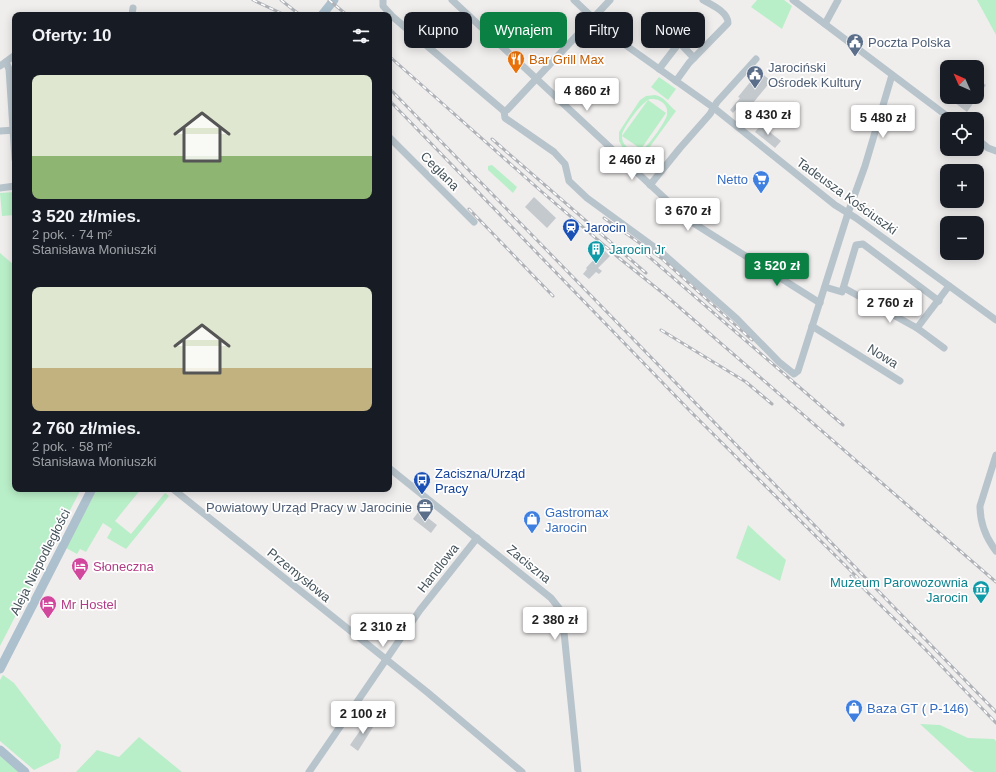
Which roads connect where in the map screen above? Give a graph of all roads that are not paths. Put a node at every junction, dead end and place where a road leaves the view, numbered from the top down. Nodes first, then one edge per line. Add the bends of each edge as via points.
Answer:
1 (334, 0) edge
2 (383, 0) edge
3 (452, 0) edge
4 (574, 0) edge
5 (610, 0) edge
6 (703, 0) edge
7 (793, 0) edge
8 (838, 0) edge
9 (324, 12) edge
10 (388, 12) edge
11 (587, 12) edge
12 (599, 12) edge
13 (392, 16) edge
14 (825, 24) junction
15 (575, 37) edge
16 (630, 48) edge
17 (675, 48) edge
18 (684, 48) edge
19 (12, 57) edge
20 (694, 58) junction
21 (756, 59) dead end
22 (3, 64) edge
23 (659, 69) junction
24 (892, 74) junction
25 (537, 78) junction
26 (676, 81) junction
27 (12, 106) edge
28 (714, 108) junction
29 (504, 111) junction
30 (942, 112) edge
31 (12, 130) edge
32 (0, 131) edge
33 (392, 140) edge
34 (984, 145) edge
35 (996, 151) edge
36 (650, 185) junction
37 (12, 186) edge
38 (0, 188) edge
39 (848, 213) junction
40 (474, 222) dead end
41 (950, 286) junction
42 (825, 287) junction
43 (844, 288) junction
44 (939, 301) junction
45 (820, 303) junction
46 (996, 320) edge
47 (812, 326) junction
48 (917, 328) junction
49 (944, 348) dead end
50 (900, 380) dead end
51 (996, 455) edge
52 (392, 470) edge
53 (90, 492) edge
54 (176, 492) edge
55 (477, 538) junction
56 (996, 551) edge
57 (386, 660) junction
58 (0, 669) edge
59 (0, 750) edge
60 (25, 772) edge
61 (309, 772) edge
62 (522, 772) edge
63 (578, 772) edge

1 - 9 main road
2 - 10 street via 383,6
3 - 25 street
4 - 11 street, Tadeusza Kościuszki
5 - 12 street
6 - 20 street via 723,12 729,21
7 - 14 street
8 - 14 street
13 - 29 street
14 - 24 street
15 - 25 street
16 - 23 street, Tadeusza Kościuszki
17 - 23 street
18 - 20 street
19 - 22 street
20 - 26 street
21 - 28 street
22 - 27 street via 9,69
23 - 26 street, Tadeusza Kościuszki
24 - 30 street
24 - 39 street
25 - 29 street
25 - 36 street
26 - 28 street, Tadeusza Kościuszki
28 - 36 street
28 - 39 street, Tadeusza Kościuszki
29 - 47 street via 505,118 543,143 565,164 569,181 587,198 661,252 737,318 794,374 798,371
31 - 32 street
33 - 40 street, Ceglana
34 - 35 street
36 - 45 street via 697,226
37 - 38 street
39 - 41 street, Tadeusza Kościuszki
39 - 42 street
41 - 44 street
41 - 46 street, Tadeusza Kościuszki
42 - 43 street via 842,292
42 - 45 street
43 - 44 street via 856,245 863,244
43 - 48 street
44 - 48 street
45 - 47 street
47 - 50 street, Nowa
48 - 49 street
51 - 56 street via 980,506 989,542
52 - 55 street, Zaciszna
53 - 58 main road, Aleja Niepodległości
54 - 57 street, Przemysłowa
55 - 57 street, Handlowa via 420,610
55 - 63 street, Zaciszna via 551,598 562,612
57 - 61 street, Handlowa
57 - 62 street, Przemysłowa
59 - 60 main road

